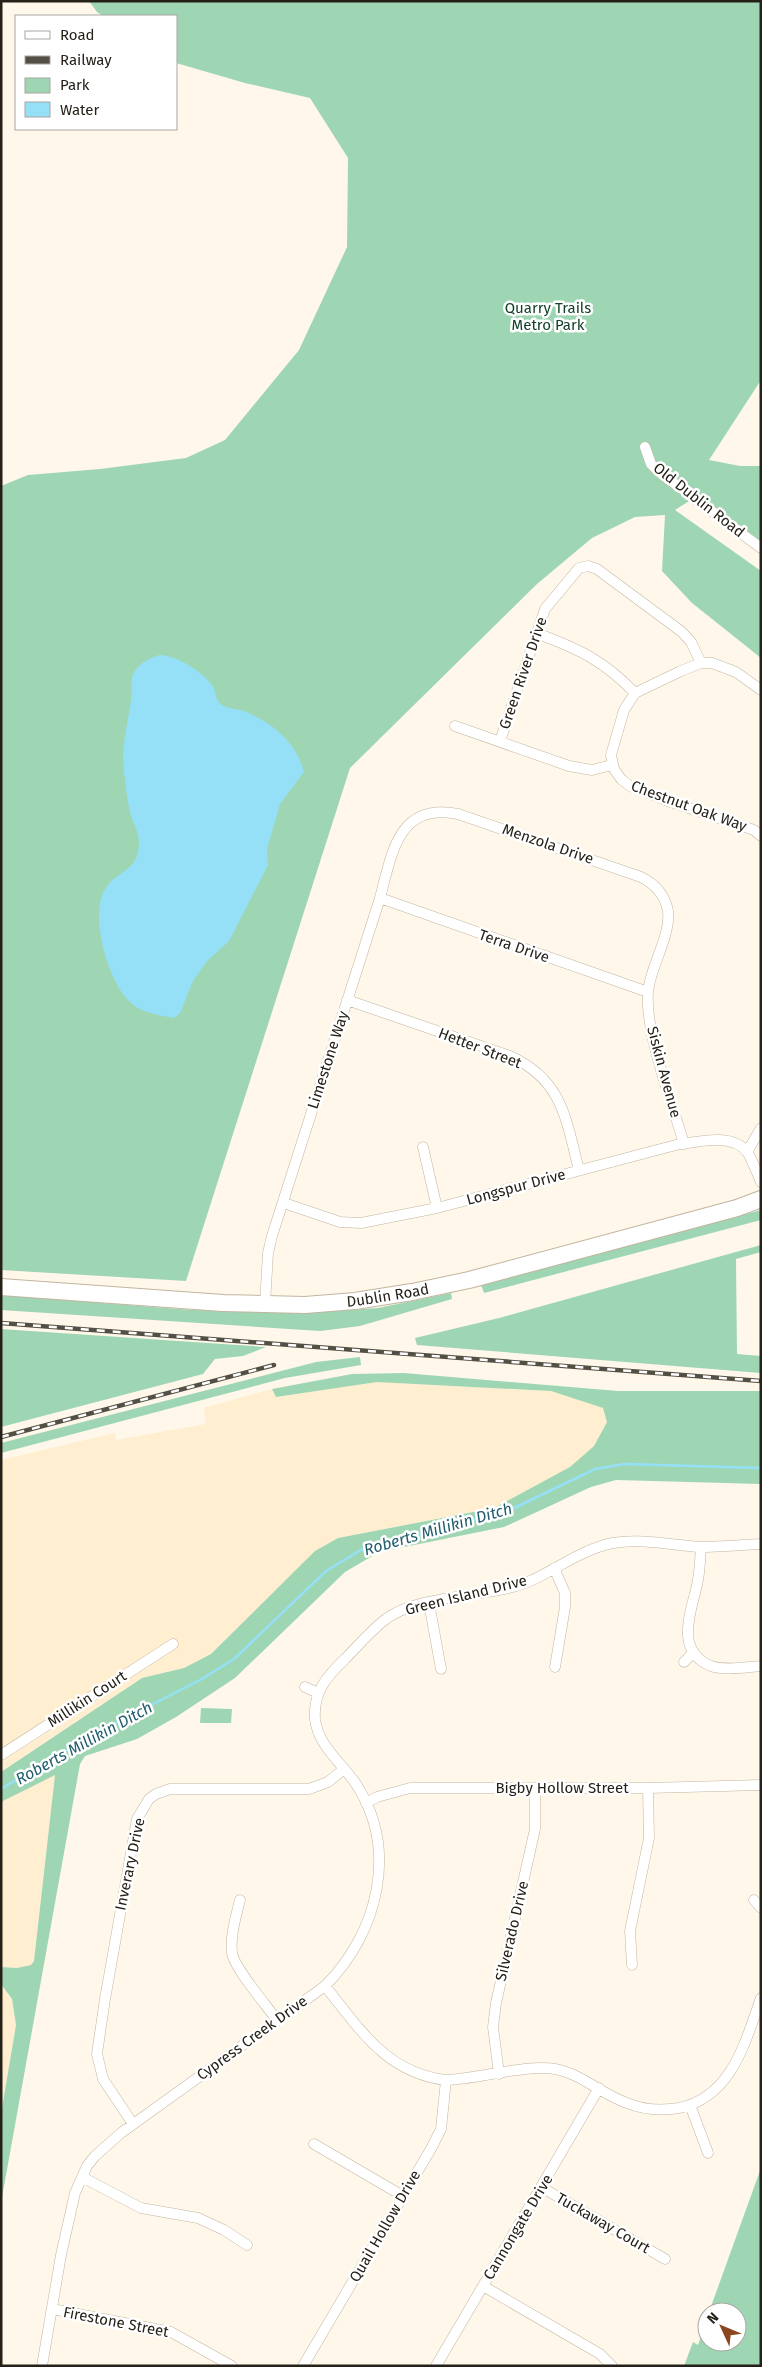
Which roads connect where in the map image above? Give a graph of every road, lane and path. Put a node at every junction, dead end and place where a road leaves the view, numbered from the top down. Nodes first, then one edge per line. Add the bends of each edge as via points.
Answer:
1 (645, 447) dead end
2 (761, 548) edge
3 (536, 633) junction
4 (700, 664) junction
5 (761, 690) edge
6 (635, 693) junction
7 (455, 726) dead end
8 (500, 741) junction
9 (612, 765) junction
10 (410, 822) joint
11 (761, 836) edge
12 (380, 898) junction
13 (668, 913) joint
14 (648, 992) junction
15 (347, 1000) junction
16 (761, 1128) edge
17 (684, 1144) junction
18 (423, 1147) dead end
19 (747, 1152) junction
20 (579, 1170) junction
21 (761, 1182) edge
22 (761, 1199) edge
23 (284, 1203) junction
24 (437, 1208) junction
25 (1, 1287) edge
26 (265, 1304) junction
27 (761, 1544) edge
28 (701, 1547) junction
29 (554, 1568) junction
30 (429, 1603) junction
31 (174, 1644) dead end
32 (694, 1652) junction
33 (684, 1662) dead end
34 (761, 1666) edge
35 (555, 1667) dead end
36 (441, 1669) dead end
37 (305, 1687) dead end
38 (318, 1693) junction
39 (1, 1755) edge
40 (344, 1768) junction
41 (761, 1785) edge
42 (535, 1788) junction
43 (648, 1788) junction
44 (366, 1803) junction
45 (240, 1900) dead end
46 (632, 1965) dead end
47 (325, 1986) junction
48 (761, 1998) edge
49 (277, 2020) junction
50 (499, 2074) junction
51 (446, 2080) junction
52 (599, 2088) junction
53 (690, 2105) junction
54 (133, 2124) junction
55 (314, 2144) dead end
56 (708, 2153) dead end
57 (82, 2177) junction
58 (541, 2187) junction
59 (403, 2196) junction
60 (248, 2245) dead end
61 (665, 2259) dead end
62 (483, 2286) junction
63 (52, 2309) junction
64 (42, 2366) edge
65 (232, 2366) edge
66 (303, 2366) edge
67 (436, 2366) edge
68 (612, 2366) edge

1 - 2 street, Old Dublin Road via 651,464 659,472
3 - 4 street, Green River Drive via 545,609 572,574 588,566 597,569 682,632 691,642
3 - 6 street via 586,653
3 - 8 street, Green River Drive
4 - 5 street via 724,666
4 - 6 street
6 - 9 street via 617,728
7 - 8 street
8 - 9 street via 569,766 592,770
9 - 11 street, Chestnut Oak Way via 630,786 754,830
10 - 12 street, Limestone Way via 394,849
10 - 13 street, Menzola Drive via 426,814 446,811 641,876 657,888
12 - 14 street, Terra Drive
12 - 15 street, Limestone Way
13 - 14 street, Siskin Avenue
14 - 17 street, Siskin Avenue via 652,1035
15 - 20 street, Hetter Street via 510,1056 535,1070 561,1104
15 - 23 street, Limestone Way
16 - 19 street
17 - 19 street, Longspur Drive via 718,1140 736,1144
17 - 20 street, Longspur Drive
18 - 24 street
19 - 21 street
20 - 24 street, Longspur Drive
22 - 26 main road, Dublin Road via 540,1261 421,1290 330,1303
23 - 24 street, Longspur Drive via 324,1218 349,1223
23 - 26 street, Limestone Way via 268,1253
25 - 26 main road, Dublin Road
27 - 28 street, Green Island Drive
28 - 29 street, Green Island Drive via 647,1542 614,1543
28 - 32 street via 698,1583 688,1616 688,1642
29 - 30 street, Green Island Drive via 512,1587
29 - 35 street via 565,1593 566,1607
30 - 36 street
30 - 38 street, Green Island Drive via 406,1608 387,1618 329,1675
31 - 39 street, Millikin Court
32 - 33 street
32 - 34 street via 712,1666
37 - 38 street
38 - 40 street, Cypress Creek Drive via 318,1729 330,1752
40 - 44 street, Cypress Creek Drive
40 - 54 street, Inverary Drive via 328,1782 309,1789 170,1789 156,1794 144,1805 137,1819 97,2054 103,2078
41 - 43 street, Bigby Hollow Street
42 - 43 street, Bigby Hollow Street
42 - 44 street, Bigby Hollow Street via 410,1788
42 - 50 street, Silverado Drive via 535,1829 496,2003 493,2027
43 - 46 street via 649,1838 630,1931
44 - 47 street, Cypress Creek Drive via 374,1825 379,1870 373,1910 351,1955
45 - 49 street via 232,1936 232,1954
47 - 49 street, Cypress Creek Drive
47 - 51 street via 385,2055 411,2072
48 - 53 street via 732,2070 706,2098
49 - 54 street, Cypress Creek Drive
50 - 51 street
50 - 52 street via 548,2068 572,2073
51 - 59 street, Quail Hollow Drive via 441,2129
52 - 53 street via 641,2108 670,2109
52 - 58 street, Cannongate Drive
53 - 56 street
54 - 57 street, Cypress Creek Drive via 95,2156
55 - 59 street
57 - 60 street via 141,2208 198,2218
57 - 63 street, Cypress Creek Drive via 71,2209
58 - 61 street, Tuckaway Court
58 - 62 street, Cannongate Drive
59 - 66 street, Quail Hollow Drive
62 - 67 street, Cannongate Drive
62 - 68 street via 600,2354
63 - 64 street, Cypress Creek Drive
63 - 65 street, Firestone Street via 171,2332

